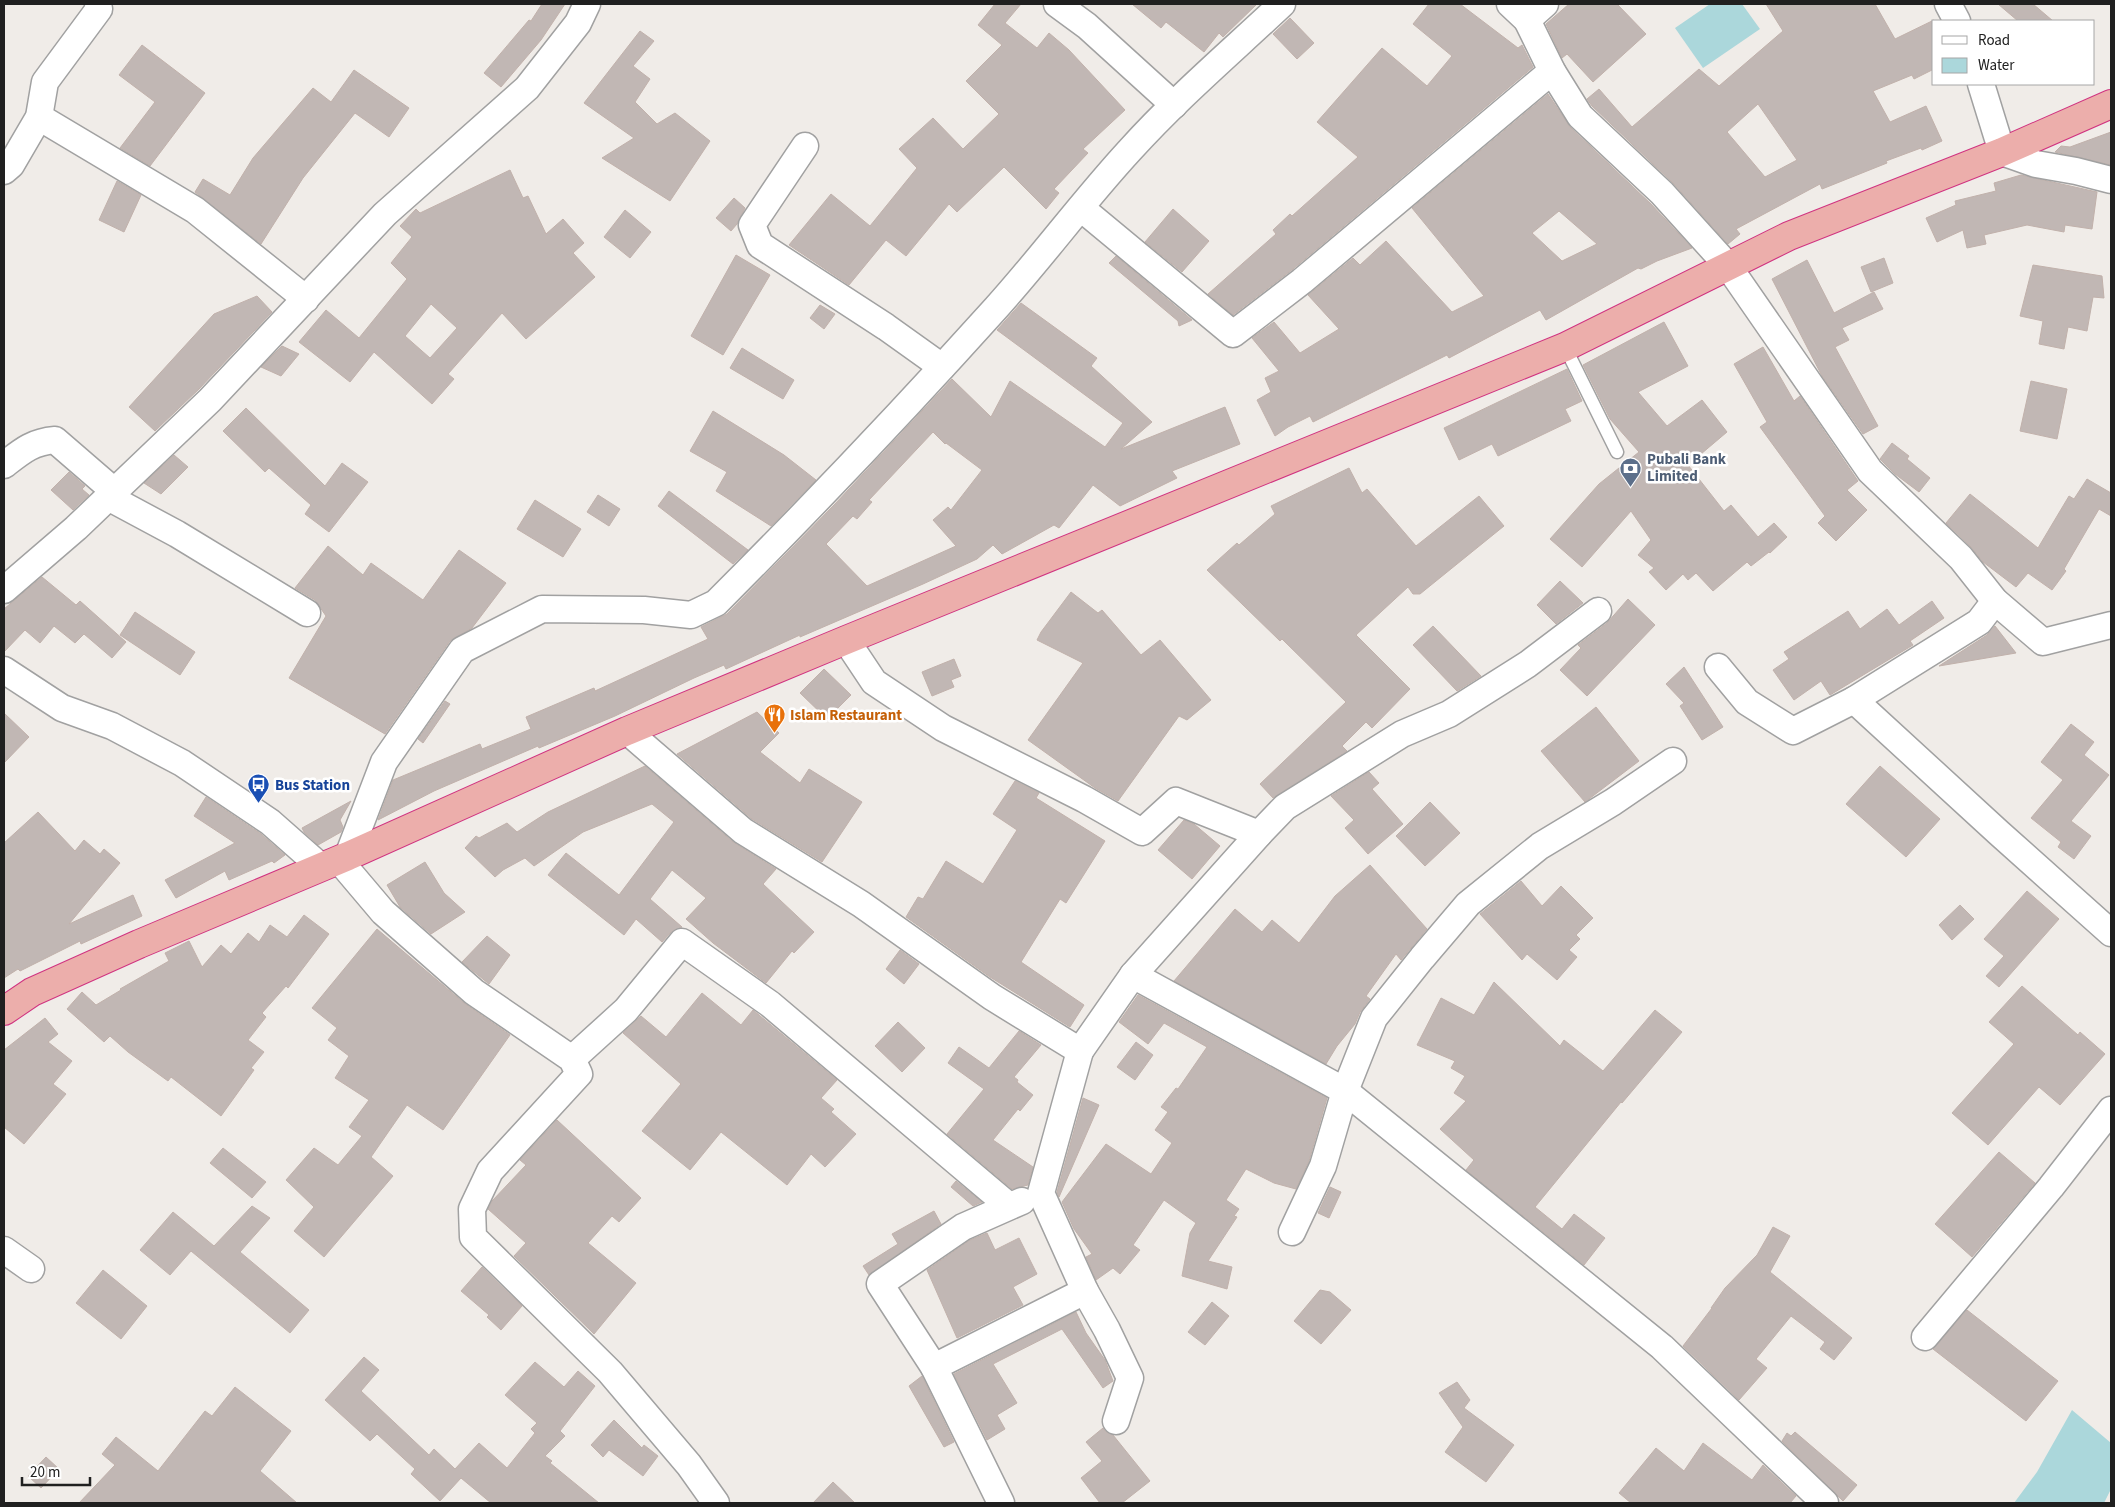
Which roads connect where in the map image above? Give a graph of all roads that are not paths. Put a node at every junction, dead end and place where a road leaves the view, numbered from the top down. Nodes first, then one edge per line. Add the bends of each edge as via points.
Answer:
1 (98, 4) edge
2 (587, 4) edge
3 (1057, 4) edge
4 (1282, 4) edge
5 (1948, 4) edge
6 (1527, 9) edge
7 (1956, 20) edge
8 (1552, 71) junction
9 (1981, 85) edge
10 (2111, 104) edge
11 (1174, 105) junction
12 (40, 117) junction
13 (805, 146) dead end
14 (2002, 152) junction
15 (4, 171) edge
16 (2111, 180) edge
17 (1081, 208) junction
18 (1728, 266) junction
19 (306, 299) junction
20 (1565, 347) junction
21 (942, 367) junction
22 (1617, 452) dead end
23 (4, 465) edge
24 (111, 494) junction
25 (4, 590) edge
26 (1995, 601) junction
27 (1598, 611) dead end
28 (307, 613) dead end
29 (2111, 625) edge
30 (846, 640) junction
31 (1718, 667) dead end
32 (4, 670) edge
33 (1854, 700) junction
34 (627, 731) junction
35 (1673, 761) dead end
36 (1259, 834) junction
37 (336, 861) junction
38 (2111, 933) edge
39 (1133, 975) junction
40 (4, 1010) edge
41 (1080, 1051) junction
42 (572, 1059) junction
43 (1345, 1091) junction
44 (2111, 1110) edge
45 (1041, 1193) junction
46 (1009, 1206) junction
47 (1292, 1232) dead end
48 (4, 1250) edge
49 (31, 1270) dead end
50 (1085, 1291) junction
51 (1925, 1337) dead end
52 (934, 1367) junction
53 (1116, 1421) dead end
54 (716, 1503) edge
55 (1001, 1503) edge
56 (1825, 1503) edge

1 - 12 street via 99,9 45,82
2 - 19 street via 578,22 527,88 385,214
3 - 11 street via 1088,26
4 - 11 street
5 - 7 street
6 - 8 street
8 - 17 street via 1302,282 1233,334
8 - 18 street via 1580,116 1662,193
9 - 14 street
10 - 14 highway
11 - 17 street
12 - 15 street
12 - 19 street via 195,210
13 - 21 street via 752,225 760,245
14 - 16 street via 2036,164
14 - 18 highway via 1789,236
17 - 21 street
18 - 20 highway
18 - 26 street via 1870,471 1961,558
19 - 24 street via 210,400
20 - 22 lane
20 - 30 highway
21 - 37 street via 860,457 716,603 691,615 644,610 542,609 462,650 384,762
23 - 24 street via 40,441 55,440
24 - 25 street
24 - 28 street
26 - 29 street via 2043,642
26 - 33 street via 1979,622
27 - 36 street via 1528,664 1449,714 1402,734 1285,807
30 - 34 highway
30 - 36 street via 874,682 943,728 1142,832 1176,802
31 - 33 street via 1747,702 1793,731
32 - 37 street via 62,708 112,726 182,763 270,822
33 - 38 street
34 - 37 highway
34 - 41 street via 743,832 861,904 992,997
35 - 43 street via 1614,802 1540,846 1468,904 1374,1018
36 - 39 street
37 - 40 highway via 32,992
37 - 42 street via 382,912 474,992
39 - 41 street
39 - 43 street
41 - 45 street
42 - 46 street via 626,1010 682,942 770,1004
42 - 54 street via 580,1074 490,1171 472,1209 474,1237 610,1372 689,1465
43 - 47 street via 1323,1166
43 - 56 street via 1662,1347
44 - 51 street
45 - 46 street
45 - 50 street
46 - 52 street via 963,1227 880,1284
48 - 49 street
50 - 52 street
50 - 53 street via 1130,1378
52 - 55 street

